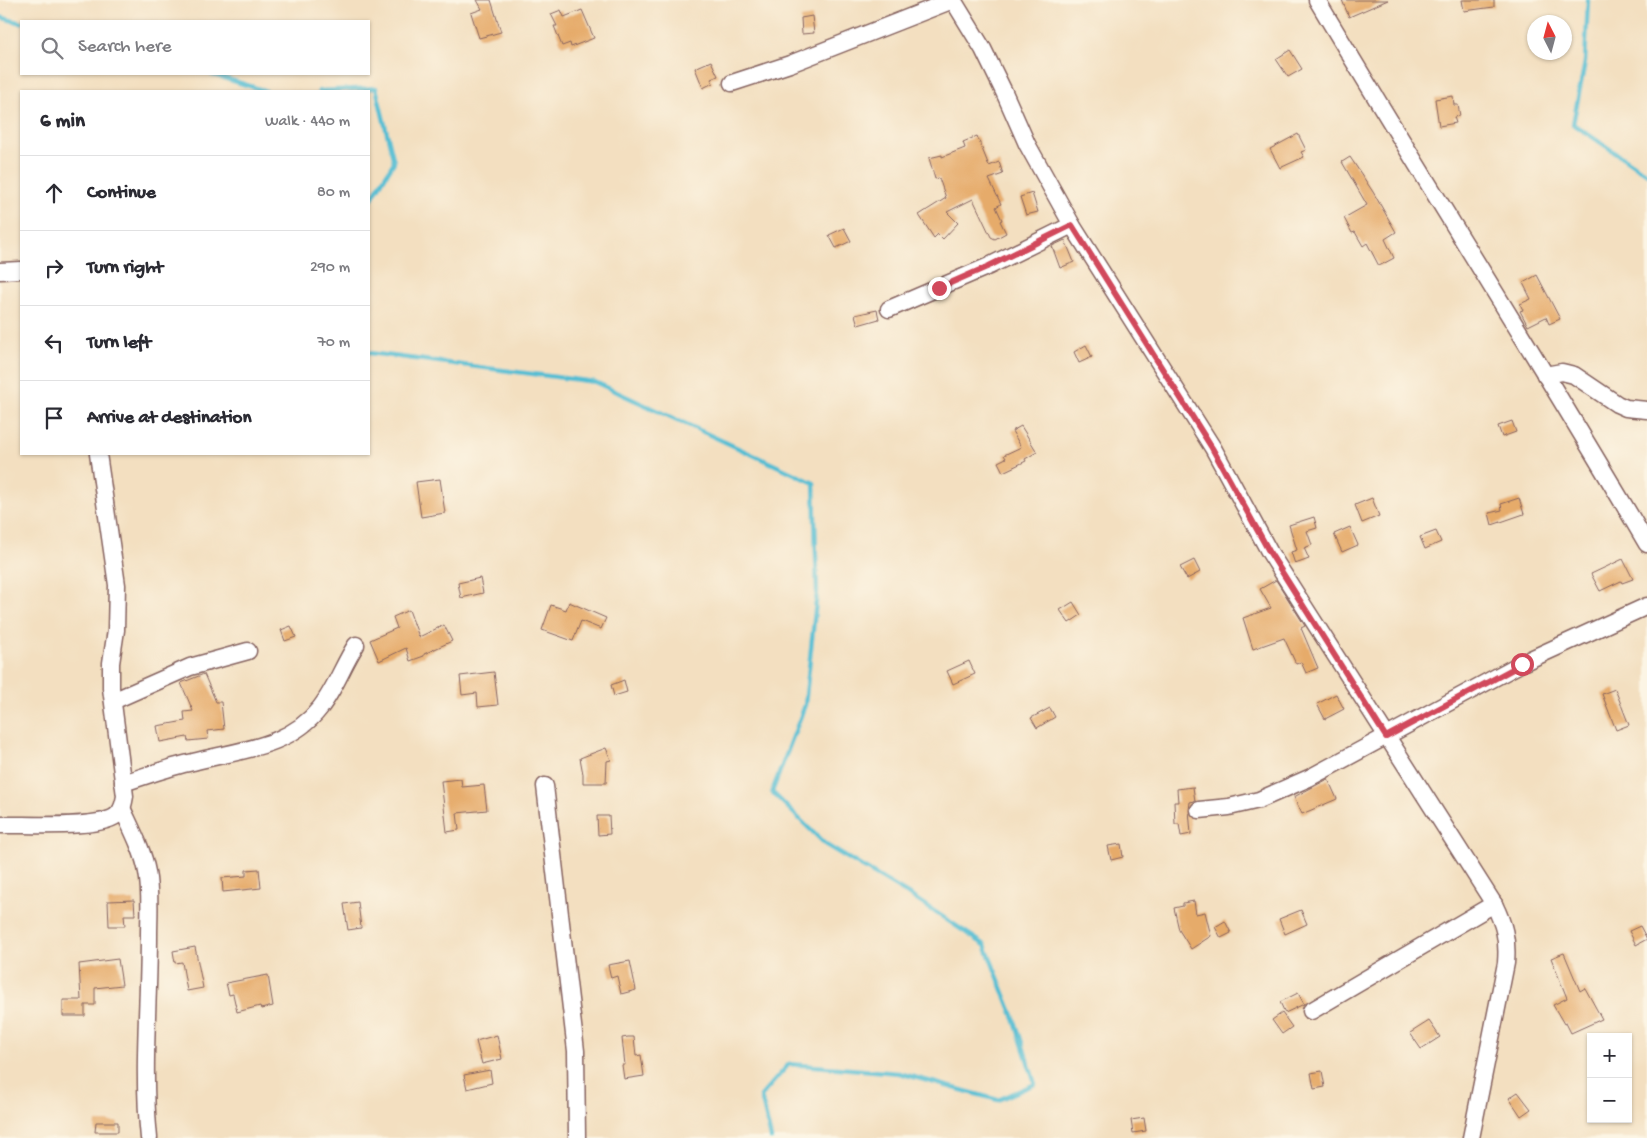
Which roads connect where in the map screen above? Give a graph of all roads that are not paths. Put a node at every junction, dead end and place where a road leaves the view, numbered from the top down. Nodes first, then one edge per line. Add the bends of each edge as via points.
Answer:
1 (953, 0) edge
2 (1317, 0) edge
3 (732, 83) dead end
4 (1072, 225) junction
5 (20, 270) edge
6 (0, 271) edge
7 (888, 309) dead end
8 (1545, 375) junction
9 (1647, 410) edge
10 (98, 455) edge
11 (1642, 522) edge
12 (1647, 544) edge
13 (1647, 606) edge
14 (356, 645) dead end
15 (248, 651) dead end
16 (113, 701) junction
17 (1386, 737) junction
18 (123, 783) junction
19 (545, 786) dead end
20 (122, 808) junction
21 (1199, 810) dead end
22 (0, 825) edge
23 (1494, 904) junction
24 (1311, 1011) dead end
25 (149, 1138) edge
26 (577, 1138) edge
27 (1471, 1138) edge

1 - 3 street via 790,64
1 - 4 street
2 - 8 street
4 - 7 street via 989,266
4 - 17 street via 1212,448 1270,553
5 - 6 street
8 - 9 street via 1562,372 1574,375 1617,404
8 - 11 street
10 - 16 street via 117,585 111,662
11 - 12 street
13 - 17 street via 1522,664
14 - 18 street via 332,691 301,728 257,748 190,762
15 - 16 street via 190,667
16 - 18 street
17 - 21 street via 1309,778 1259,800
17 - 23 street
18 - 20 street via 125,796
19 - 26 street via 576,1051
20 - 22 street via 108,820 95,822
20 - 25 street via 147,871 150,899 146,1064
23 - 24 street
23 - 27 street via 1506,934 1506,963

